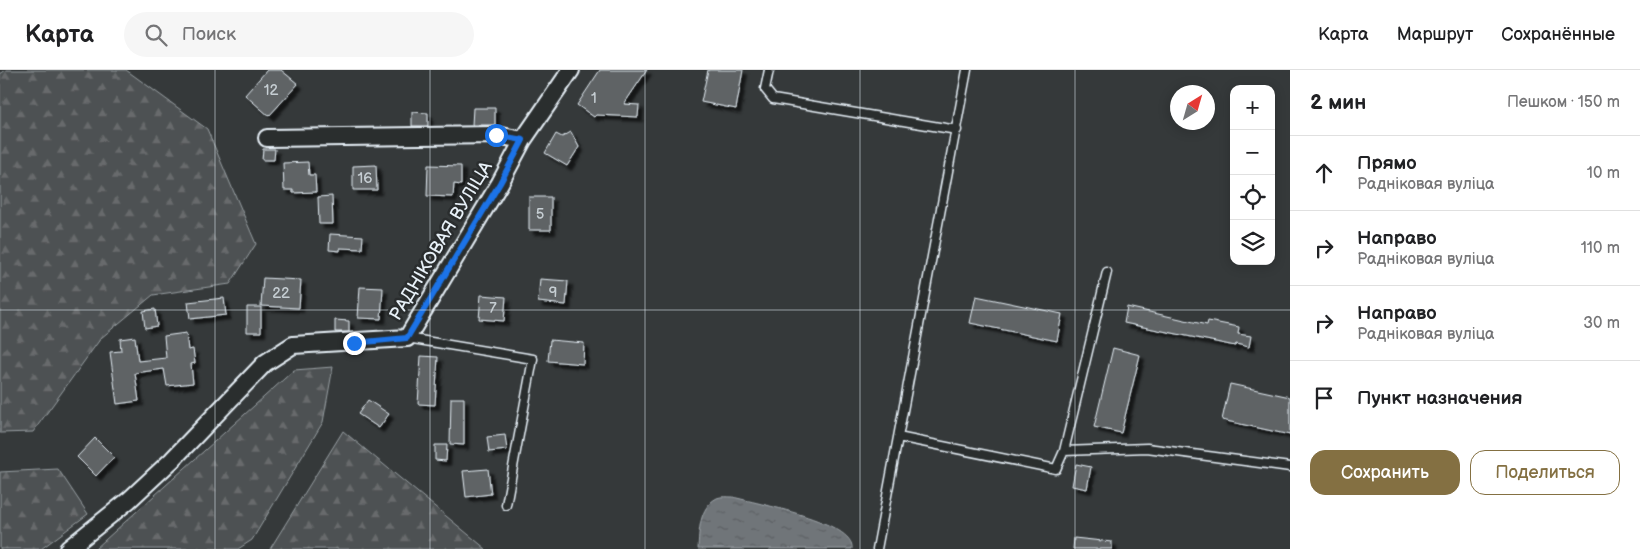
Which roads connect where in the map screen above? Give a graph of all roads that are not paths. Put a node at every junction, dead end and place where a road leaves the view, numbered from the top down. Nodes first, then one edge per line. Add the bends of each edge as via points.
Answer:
1 (571, 70) edge
2 (769, 70) edge
3 (967, 70) edge
4 (957, 130) junction
5 (267, 138) dead end
6 (523, 140) junction
7 (1107, 272) dead end
8 (407, 338) junction
9 (898, 437) junction
10 (1064, 451) junction
11 (1290, 467) edge
12 (506, 505) dead end
13 (68, 549) edge
14 (877, 549) edge

1 - 6 street, РАДНІКОВАЯ ВУЛІЦА
2 - 4 lane via 765,89 773,99
3 - 4 lane
4 - 9 lane
5 - 6 street, РАДНІКОВАЯ ВУЛІЦА via 496,135
6 - 8 street, РАДНІКОВАЯ ВУЛІЦА
7 - 10 lane
8 - 12 lane via 533,359
8 - 13 street, РАДНІКОВАЯ ВУЛІЦА via 293,345 265,363 158,473
9 - 10 lane via 1056,469
9 - 14 lane
10 - 11 lane via 1147,448

